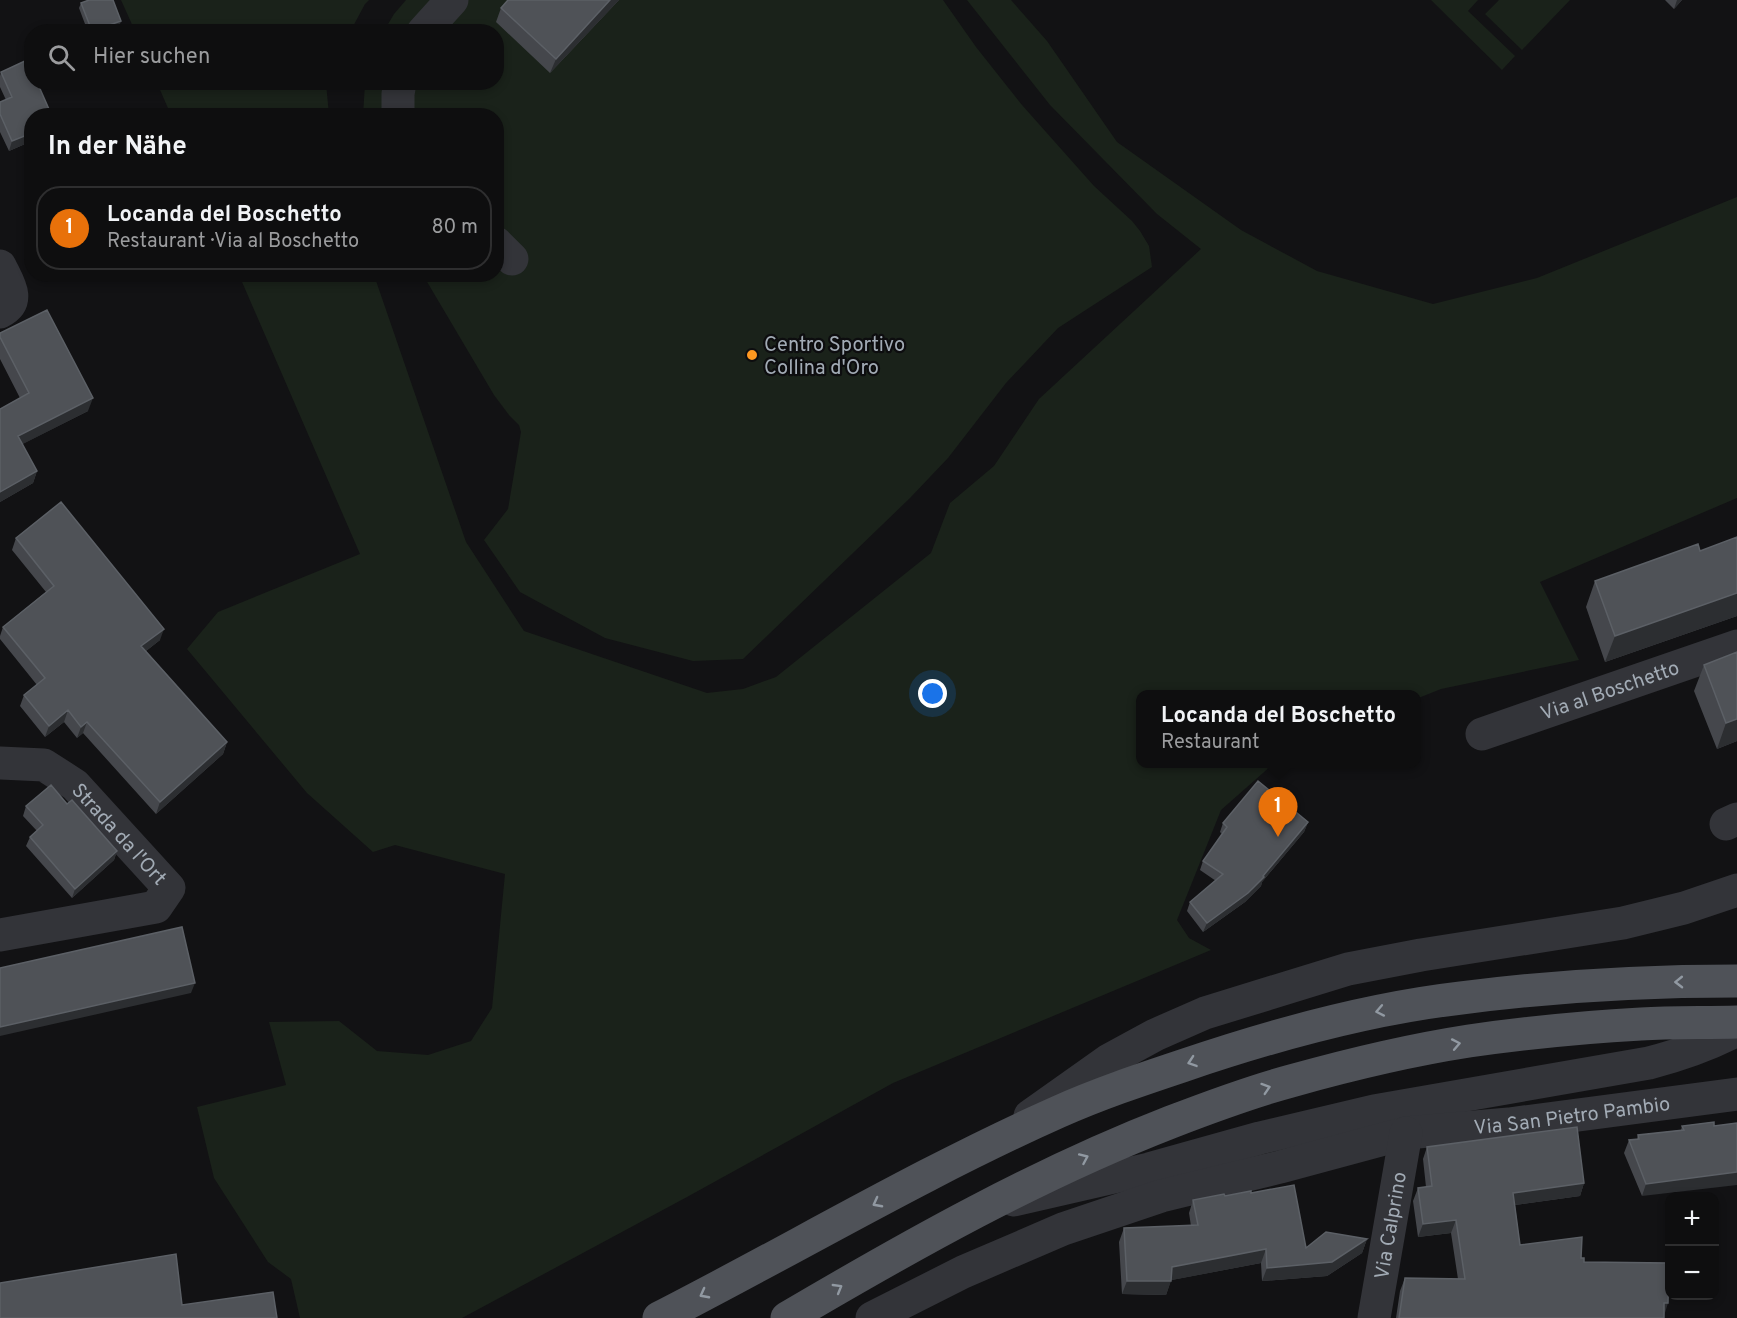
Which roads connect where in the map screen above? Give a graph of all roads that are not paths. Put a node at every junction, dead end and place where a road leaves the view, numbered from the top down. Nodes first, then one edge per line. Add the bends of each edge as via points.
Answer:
1 (452, 0) edge
2 (430, 24) edge
3 (399, 90) edge
4 (398, 108) edge
5 (0, 266) edge
6 (0, 312) edge
7 (1737, 645) edge
8 (1482, 734) dead end
9 (0, 763) edge
10 (1737, 890) edge
11 (0, 935) edge
12 (1737, 981) edge
13 (1737, 1022) edge
14 (1737, 1030) edge
15 (1737, 1094) edge
16 (1406, 1133) junction
17 (995, 1142) junction
18 (986, 1206) junction
19 (659, 1318) edge
20 (787, 1318) edge
21 (872, 1318) edge
22 (1374, 1318) edge

1 - 2 street
3 - 4 street
5 - 6 street via 12,300
7 - 8 street, Via al Boschetto
9 - 11 street, Strada da l'Ort via 44,765 75,784 169,888 156,907
10 - 17 street via 1623,923 1348,969 1205,1013 1109,1060
12 -> 17 main road via 1550,988 1382,1011 1287,1033 1147,1077
18 -> 13 main road via 1084,1158 1204,1109 1289,1081 1369,1061 1467,1041 1552,1031
14 - 18 street via 1687,1052 1649,1063 1374,1111
15 - 16 street, Via San Pietro Pambio via 1509,1124
16 - 21 street, Via San Pietro Pambio via 1161,1196 1063,1229 963,1272
16 - 22 street, Via Calprino
17 -> 19 main road
20 -> 18 main road

